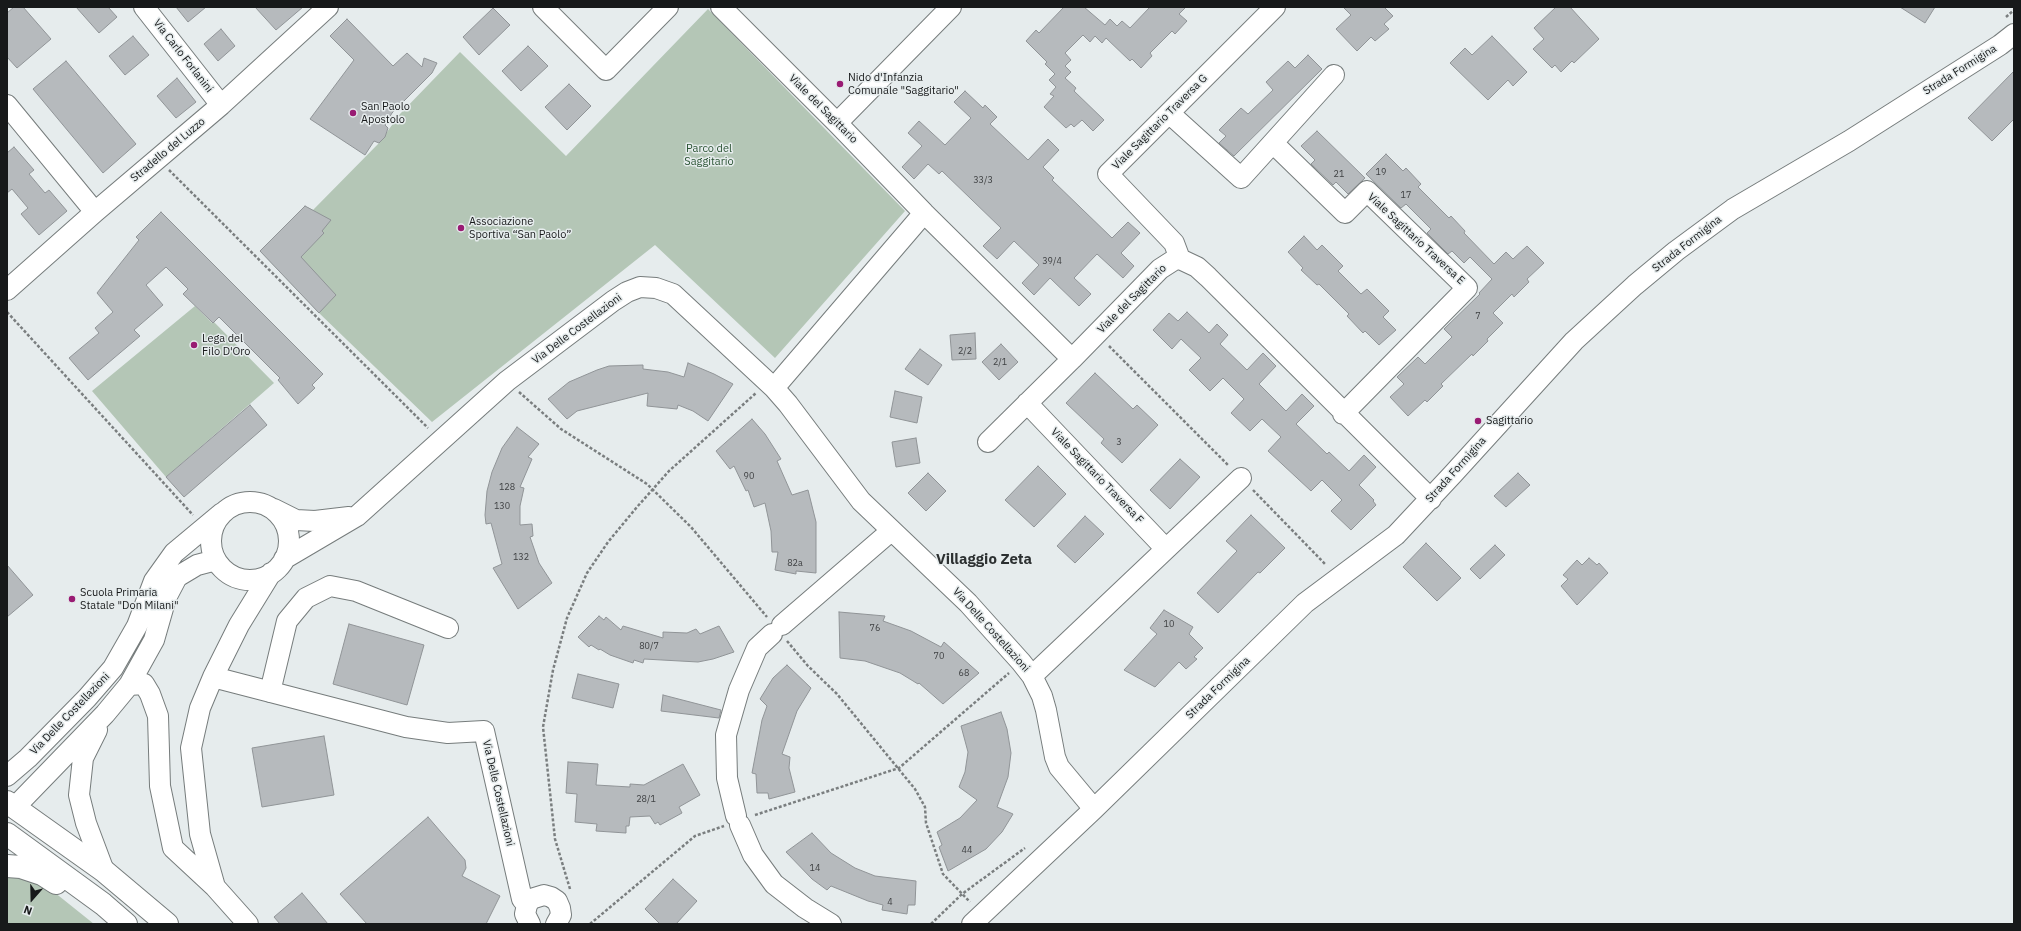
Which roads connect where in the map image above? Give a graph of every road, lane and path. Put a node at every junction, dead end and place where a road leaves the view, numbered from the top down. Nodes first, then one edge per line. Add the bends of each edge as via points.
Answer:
1 (144, 7) edge
2 (543, 7) edge
3 (668, 7) edge
4 (722, 7) edge
5 (951, 7) edge
6 (1275, 7) edge
7 (323, 9) edge
8 (2014, 34) edge
9 (1334, 75) dead end
10 (7, 105) edge
11 (221, 105) junction
12 (1169, 113) junction
13 (837, 123) junction
14 (1273, 143) junction
15 (158, 159) junction
16 (95, 212) junction
17 (924, 213) junction
18 (1180, 259) junction
19 (7, 290) edge
20 (7, 312) edge
21 (1097, 334) junction
22 (1072, 359) junction
23 (771, 385) junction
24 (1027, 403) junction
25 (1343, 414) junction
26 (441, 441) junction
27 (988, 442) dead end
28 (1241, 478) junction
29 (1431, 499) junction
30 (265, 505) junction
31 (222, 513) junction
32 (357, 516) junction
33 (204, 528) junction
34 (891, 531) junction
35 (1166, 549) junction
36 (216, 560) junction
37 (278, 566) junction
38 (1331, 570) dead end
39 (238, 577) junction
40 (239, 625) junction
41 (448, 628) dead end
42 (1027, 669) junction
43 (213, 677) junction
44 (129, 685) junction
45 (270, 692) junction
46 (105, 714) junction
47 (7, 776) edge
48 (9, 808) edge
49 (1094, 809) junction
50 (738, 821) junction
51 (7, 834) edge
52 (7, 866) edge
53 (104, 871) junction
54 (214, 887) junction
55 (572, 896) dead end
56 (103, 904) junction
57 (528, 919) edge
58 (126, 924) edge
59 (167, 924) edge
60 (248, 924) edge
61 (556, 924) edge
62 (590, 924) edge
63 (831, 924) edge
64 (972, 924) edge

1 - 11 street, Via Carlo Forlanini
2 - 3 street via 606,70
4 - 13 street, Viale del Sagittario
5 - 13 street
6 - 12 street, Viale Sagittario Traversa G
7 - 11 street, Stradello del Luzzo
8 - 29 street, Strada Formigina via 1849,141 1733,209 1676,251 1605,310 1574,341
9 - 14 street
10 - 16 street
11 - 15 street, Stradello del Luzzo
12 - 14 street via 1241,178
12 - 18 street, Viale Sagittario Traversa G via 1108,174 1174,243
13 - 17 street, Viale del Sagittario
14 - 25 street, Viale Sagittario Traversa E via 1345,213 1367,191 1467,288
15 - 16 street, Stradello del Luzzo
15 - 26 path
16 - 19 street, Stradello del Luzzo
17 - 22 street, Viale del Sagittario
17 - 23 street
18 - 21 street, Viale del Sagittario via 1160,269
18 - 25 street, Viale del Sagittario via 1197,267 1208,277
20 - 33 path
21 - 22 street, Viale del Sagittario
21 - 28 path
22 - 24 street
23 - 26 street, Via Delle Costellazioni via 673,294 656,288 640,287 613,301 507,381
23 - 34 street, Via Delle Costellazioni via 861,501
23 - 55 path via 669,471 637,507 587,573 567,618 553,670 543,727 555,839
24 - 27 street
24 - 35 street, Viale Sagittario Traversa F
25 - 29 street, Viale del Sagittario
26 - 32 street, Via Delle Costellazioni
28 - 35 street
28 - 38 path
29 - 49 street, Strada Formigina via 1396,535 1305,603
30 - 31 street via 242,502
30 - 32 street via 296,520 315,521
30 - 37 street via 282,518 287,528 288,549
31 - 33 street, Via Delle Costellazioni
31 - 36 street via 211,535
32 - 37 street, Via Delle Costellazioni
33 - 47 street, Via Delle Costellazioni via 174,553 154,581 137,626 113,668 87,698
34 - 42 street, Via Delle Costellazioni via 968,603
34 - 50 street via 757,648 739,690 726,735 727,778
35 - 42 street
36 - 39 street
36 - 44 street, Via Delle Costellazioni via 197,564 177,577 166,598 154,640
37 - 39 street via 255,579
37 - 40 street, Via Delle Costellazioni
39 - 40 street, Via Delle Costellazioni via 243,596
40 - 43 street, Via Delle Costellazioni
41 - 45 street via 356,591 330,586 306,598 287,621
42 - 49 street, Via Delle Costellazioni via 1046,710 1059,767
42 - 50 path via 899,768
43 - 45 street, Via Delle Costellazioni
43 - 54 street, Via Delle Costellazioni via 200,708 191,748 200,834
44 - 46 street, Via Delle Costellazioni
44 - 54 street, Via Delle Costellazioni via 144,684 158,716 160,786 173,848
45 - 57 street, Via Delle Costellazioni via 406,727 448,733 484,731
46 - 48 street, Via Delle Costellazioni
46 - 53 street, Via Delle Costellazioni via 83,758 79,794 86,823
48 - 53 main road
49 - 64 street, Strada Formigina
50 - 62 path via 695,836
50 - 63 street via 753,855 774,884 804,908
51 - 56 main road
52 - 56 main road via 21,867 42,874 66,890
53 - 59 main road
54 - 60 street, Via Delle Costellazioni
56 - 58 main road
57 - 61 street, Via Delle Costellazioni via 537,896 551,897 560,908 561,915

